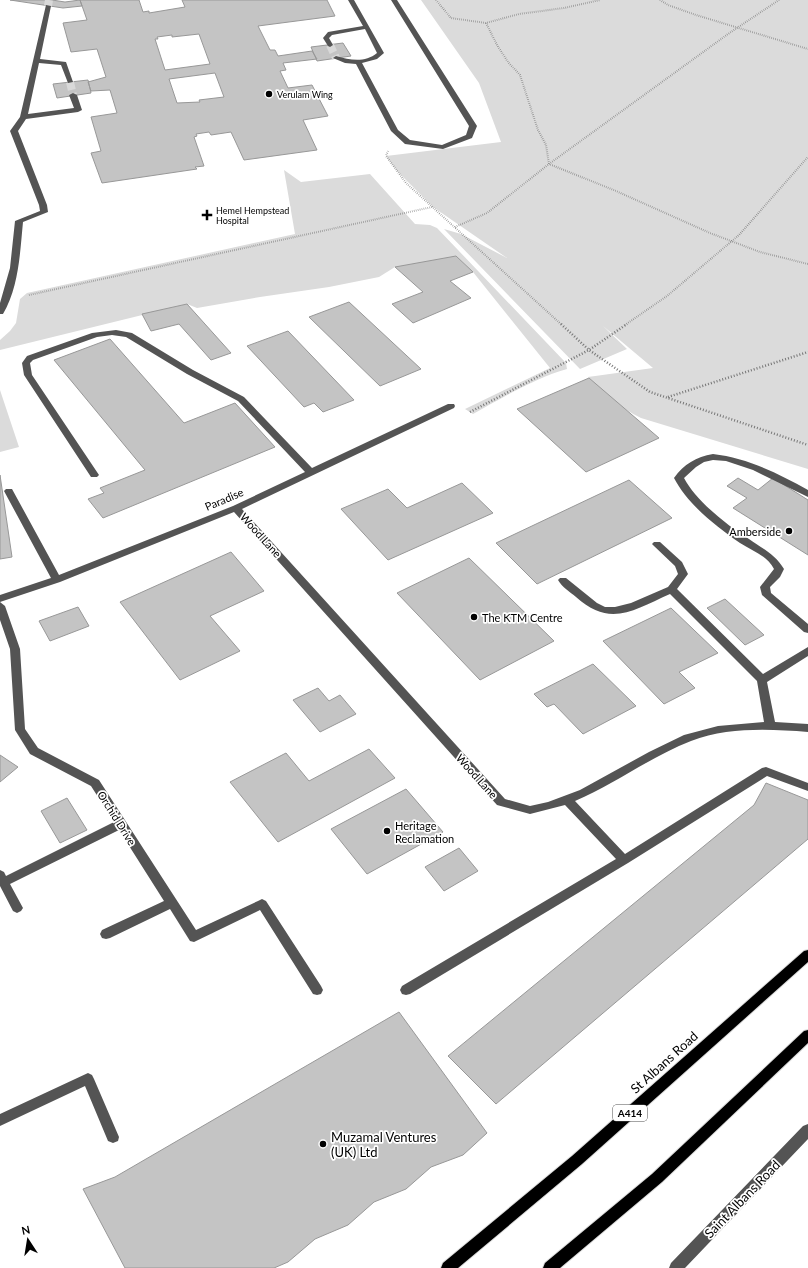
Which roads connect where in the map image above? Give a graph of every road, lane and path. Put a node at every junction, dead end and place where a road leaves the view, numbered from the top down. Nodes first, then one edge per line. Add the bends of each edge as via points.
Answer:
1 (352, 0) edge
2 (394, 0) edge
3 (436, 0) edge
4 (600, 0) edge
5 (660, 0) edge
6 (779, 0) edge
7 (48, 6) tunnel mouth
8 (486, 23) junction
9 (367, 27) junction
10 (737, 28) junction
11 (330, 45) dead end
12 (808, 49) edge
13 (336, 58) dead end
14 (36, 61) junction
15 (358, 62) junction
16 (70, 82) tunnel mouth
17 (73, 95) tunnel mouth
18 (24, 117) junction
19 (395, 131) junction
20 (808, 157) edge
21 (549, 164) junction
22 (433, 207) junction
23 (455, 227) junction
24 (731, 241) junction
25 (808, 264) edge
26 (6, 300) junction
27 (0, 312) edge
28 (589, 350) junction
29 (808, 352) edge
30 (667, 398) junction
31 (451, 406) joint
32 (808, 445) edge
33 (310, 472) junction
34 (94, 476) dead end
35 (9, 491) dead end
36 (808, 494) edge
37 (236, 508) junction
38 (657, 544) dead end
39 (57, 580) junction
40 (563, 580) dead end
41 (671, 589) junction
42 (0, 599) edge
43 (0, 606) edge
44 (808, 630) edge
45 (808, 652) edge
46 (762, 680) junction
47 (770, 726) junction
48 (808, 728) edge
49 (808, 787) edge
50 (568, 801) junction
51 (121, 824) junction
52 (624, 860) junction
53 (2, 878) edge
54 (171, 903) junction
55 (17, 908) dead end
56 (106, 934) dead end
57 (808, 955) edge
58 (317, 990) dead end
59 (406, 990) dead end
60 (808, 1035) edge
61 (0, 1120) edge
62 (808, 1130) edge
63 (114, 1137) dead end
64 (448, 1268) edge
65 (550, 1268) edge
66 (676, 1268) edge

1 - 9 street
2 - 19 street via 473,126 469,136 443,146 408,142
3 - 8 path via 451,18
4 - 8 path via 519,14
5 - 10 path
6 - 10 path
7 - 14 street
8 - 21 path via 508,62 520,75 538,130 546,145
9 - 11 street via 330,33 326,38
9 - 15 street via 381,53 375,58
10 - 12 path
10 - 21 path
13 - 15 street
14 - 16 street via 64,63
14 - 18 street
15 - 19 street
17 - 18 street via 78,110
18 - 26 street via 14,131 44,212 19,221
19 - 22 path via 386,156 406,183
20 - 24 path
21 - 23 path via 487,213
21 - 24 path
22 - 23 path
22 - 26 path
23 - 28 path
24 - 25 path via 760,252
24 - 28 path via 667,296
26 - 27 street
28 - 30 path via 650,392
28 - 31 path via 464,414
29 - 30 path
30 - 32 path
31 - 33 street, Paradise
33 - 34 street via 241,399 129,335 107,332 30,358 26,363 28,375
33 - 37 street, Paradise
35 - 39 street
36 - 44 street via 786,480 716,456 702,459 679,478 684,487 718,521 744,541 772,557 779,569 765,587 767,595
37 - 39 street, Paradise
37 - 50 street, Wood Lane via 501,802 530,810
38 - 41 street via 679,564 683,574
39 - 42 street, Paradise
40 - 41 street via 597,608 610,610 620,610
41 - 46 street
43 - 51 street, Orchid Drive via 15,649 20,730 34,751 95,783
45 - 46 street
46 - 47 street
47 - 48 street, Wood Lane
47 - 50 street, Wood Lane via 737,726 712,730 687,739
49 - 52 street via 766,771
50 - 52 street
51 - 53 street
51 - 54 street, Orchid Drive
52 - 59 street
53 - 55 street
54 - 56 street
54 - 58 street, Orchid Drive via 194,937 262,904
57 - 64 main road, St Albans Road / A414 via 577,1160
60 - 65 main road via 657,1178
61 - 63 street via 88,1079
62 - 66 street, Saint Albans Road

